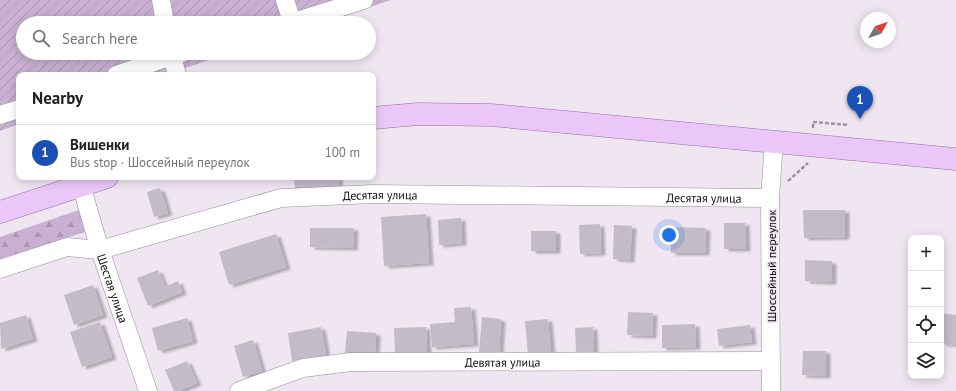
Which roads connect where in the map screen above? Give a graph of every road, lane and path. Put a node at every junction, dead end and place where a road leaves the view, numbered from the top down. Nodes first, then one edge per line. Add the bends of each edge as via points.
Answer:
1 (160, 0) edge
2 (284, 0) edge
3 (364, 0) edge
4 (163, 16) edge
5 (289, 16) edge
6 (313, 16) edge
7 (158, 60) edge
8 (176, 60) edge
9 (124, 72) edge
10 (177, 72) edge
11 (16, 110) edge
12 (0, 115) edge
13 (376, 118) edge
14 (774, 142) junction
15 (956, 159) edge
16 (809, 163) dead end
17 (97, 180) edge
18 (81, 185) junction
19 (770, 198) junction
20 (0, 212) edge
21 (100, 250) junction
22 (0, 269) edge
23 (771, 361) junction
24 (148, 391) edge
25 (239, 391) edge
26 (771, 391) edge

1 - 4 street
2 - 5 street
3 - 6 street
7 - 9 street
8 - 10 street
11 - 12 street
13 - 14 main road via 418,114 491,115
14 - 15 main road
14 - 19 street, Шоссейный переулок
16 - 19 path
17 - 18 main road
18 - 20 main road
18 - 21 street, Шестая улица
19 - 21 street, Десятая улица via 373,194 281,198
19 - 23 street, Шоссейный переулок
21 - 22 street, Десятая улица via 67,247
21 - 24 street, Шестая улица
23 - 25 street, Девятая улица via 351,362 303,368
23 - 26 street, Шоссейный переулок

